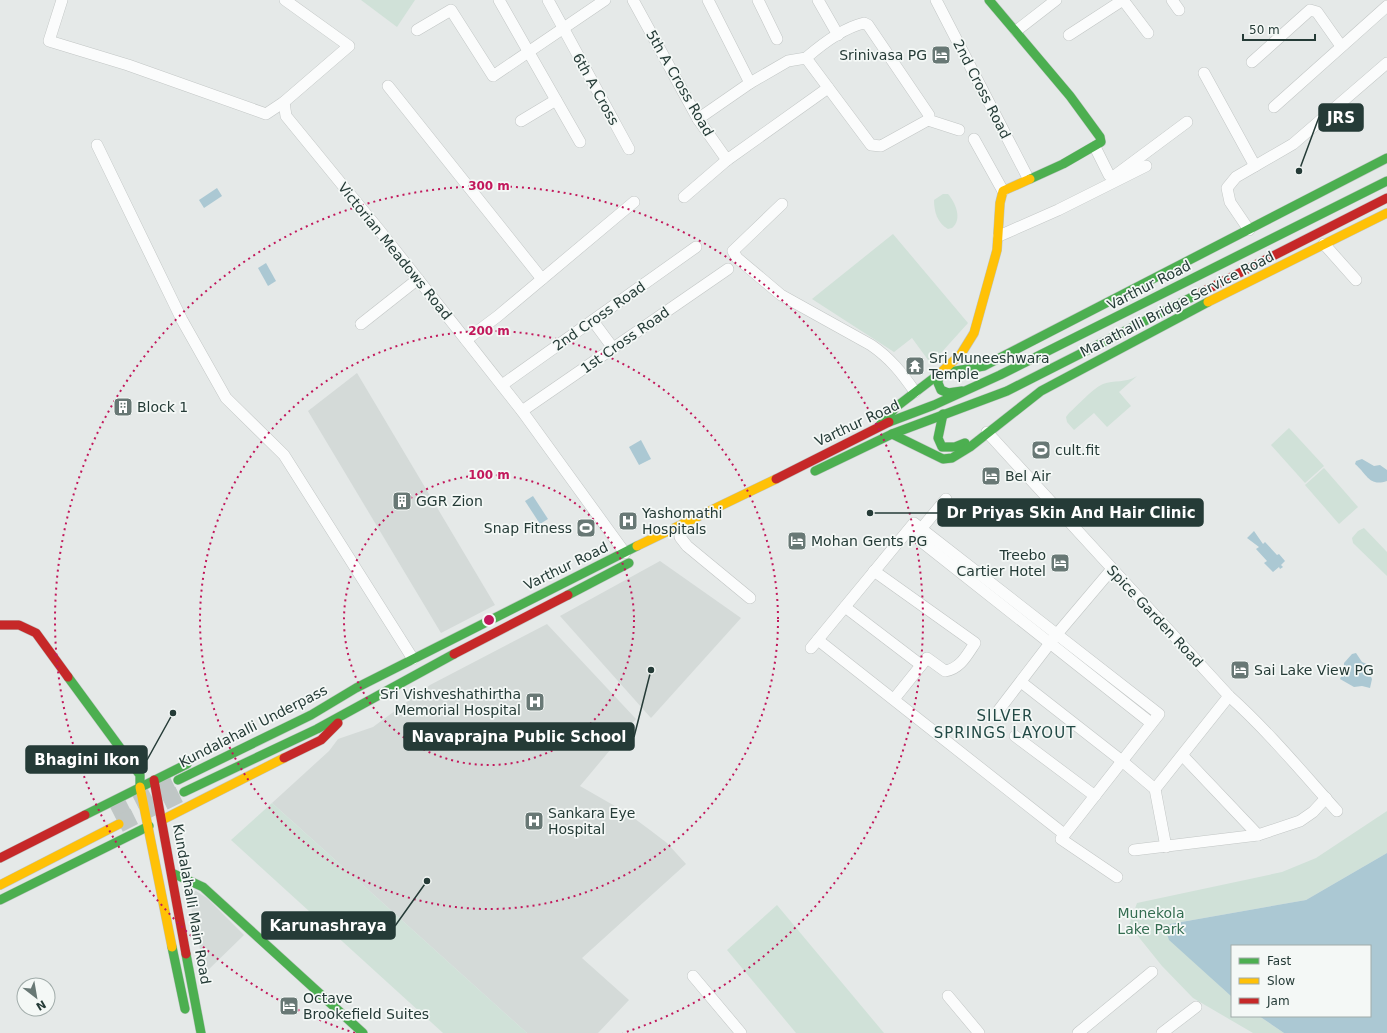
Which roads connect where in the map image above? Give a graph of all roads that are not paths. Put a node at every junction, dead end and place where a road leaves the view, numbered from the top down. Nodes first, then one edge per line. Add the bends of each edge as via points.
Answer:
1 (62, 0) edge
2 (285, 0) edge
3 (499, 0) edge
4 (548, 0) edge
5 (605, 0) edge
6 (633, 0) edge
7 (708, 0) edge
8 (758, 0) edge
9 (818, 0) edge
10 (936, 0) edge
11 (989, 0) edge
12 (1056, 0) edge
13 (1123, 0) edge
14 (1172, 0) edge
15 (1387, 6) edge
16 (1179, 10) dead end
17 (563, 29) junction
18 (417, 30) dead end
19 (1016, 31) junction
20 (1148, 33) dead end
21 (838, 35) junction
22 (1069, 35) dead end
23 (777, 39) dead end
24 (1341, 46) junction
25 (529, 52) junction
26 (806, 58) junction
27 (1252, 62) dead end
28 (1387, 63) edge
29 (1204, 73) dead end
30 (750, 83) junction
31 (388, 86) dead end
32 (828, 88) junction
33 (556, 100) junction
34 (284, 102) junction
35 (1274, 107) dead end
36 (698, 119) junction
37 (928, 120) junction
38 (521, 121) dead end
39 (1187, 122) dead end
40 (959, 130) dead end
41 (974, 140) dead end
42 (580, 142) dead end
43 (97, 145) dead end
44 (1095, 147) junction
45 (629, 149) dead end
46 (1387, 158) edge
47 (727, 160) junction
48 (1146, 166) dead end
49 (1255, 166) junction
50 (1028, 178) junction
51 (1387, 181) edge
52 (1003, 191) junction
53 (684, 197) dead end
54 (1387, 198) edge
55 (634, 202) dead end
56 (782, 204) dead end
57 (1387, 213) edge
58 (1249, 230) junction
59 (999, 236) junction
60 (1324, 244) junction
61 (696, 247) dead end
62 (728, 269) dead end
63 (418, 279) junction
64 (542, 280) junction
65 (1356, 280) dead end
66 (593, 321) junction
67 (361, 324) dead end
68 (466, 340) junction
69 (613, 348) junction
70 (939, 374) junction
71 (502, 385) junction
72 (966, 390) junction
73 (915, 392) junction
74 (522, 411) junction
75 (943, 414) junction
76 (880, 425) junction
77 (987, 432) junction
78 (892, 434) junction
79 (808, 474) dead end
80 (946, 499) dead end
81 (914, 528) junction
82 (692, 531) dead end
83 (676, 539) joint
84 (625, 553) junction
85 (638, 559) dead end
86 (1112, 569) junction
87 (874, 571) junction
88 (750, 598) dead end
89 (845, 607) junction
90 (0, 624) edge
91 (1054, 638) junction
92 (413, 659) junction
93 (921, 665) junction
94 (1021, 682) junction
95 (342, 696) junction
96 (1229, 696) junction
97 (894, 699) junction
98 (316, 701) dead end
99 (345, 713) junction
100 (995, 715) dead end
101 (1151, 723) junction
102 (1014, 736) dead end
103 (1183, 756) junction
104 (198, 758) dead end
105 (1122, 761) junction
106 (140, 775) junction
107 (157, 779) junction
108 (178, 780) tunnel mouth
109 (140, 787) junction
110 (1155, 789) junction
111 (166, 792) dead end
112 (184, 792) tunnel mouth
113 (1095, 796) junction
114 (1326, 798) junction
115 (1337, 811) dead end
116 (162, 820) junction
117 (119, 824) tunnel mouth
118 (149, 826) junction
119 (1064, 834) junction
120 (1258, 835) junction
121 (1166, 847) junction
122 (1134, 850) dead end
123 (0, 858) edge
124 (172, 873) junction
125 (1117, 877) dead end
126 (0, 885) edge
127 (0, 900) edge
128 (1152, 972) dead end
129 (693, 976) dead end
130 (948, 996) dead end
131 (1196, 1007) dead end
132 (187, 1018) dead end
133 (360, 1032) edge
134 (201, 1033) edge
135 (741, 1033) edge
136 (979, 1033) edge
137 (1078, 1033) edge
138 (1162, 1033) edge

1 - 34 street via 49,41 128,65 266,114
2 - 34 street via 349,46
3 - 25 street
4 - 17 street, 6th A Cross
5 - 17 street
6 - 36 street, 5th A Cross Road
7 - 30 street
8 - 23 street
9 - 21 street
10 - 50 street, 2nd Cross Road
11 - 19 main road
12 - 19 street
13 - 20 street
13 - 22 street
14 - 16 street
15 - 24 street
17 - 25 street
17 - 45 street, 6th A Cross
18 - 25 street via 451,10 493,76
19 - 44 main road via 1100,137 1101,142
21 - 26 street via 819,46
21 - 37 street via 855,25 868,25 929,115
24 - 27 street via 1317,12 1310,10
24 - 35 street
25 - 33 street
26 - 30 street via 788,61
26 - 32 street
28 - 49 street via 1292,144
29 - 49 street
30 - 36 street
31 - 64 street
32 - 37 street via 871,145 881,146
32 - 47 street
33 - 38 street
33 - 42 street
34 - 63 street, Victorian Meadows Road via 286,116
36 - 47 street, 5th A Cross Road
37 - 40 street
39 - 44 street via 1113,177 1109,175
41 - 52 street
43 - 92 street via 186,326 226,398 284,455
44 - 50 main road
46 - 58 main road
47 - 53 street
48 - 59 street
49 - 58 street via 1236,177 1227,188 1230,202
50 - 52 main road
51 - 72 main road, Varthur Road via 1007,372
52 - 59 main road
54 - 75 main road, Varthur Road via 1007,391 988,400
55 - 64 street
56 - 73 street via 733,251 737,258 781,295 885,354
57 - 60 main road, Marathalli Bridge Service Road
58 - 70 main road via 984,366
59 - 70 main road via 974,333 961,354
60 - 65 street
60 - 77 main road, Marathalli Bridge Service Road via 1041,391
61 - 66 street, 2nd Cross Road
62 - 69 street, 1st Cross Road
63 - 67 street
63 - 68 street, Victorian Meadows Road
64 - 68 street
66 - 69 street
66 - 71 street, 2nd Cross Road
68 - 71 street, Victorian Meadows Road
69 - 74 street, 1st Cross Road
70 - 72 main road via 938,383 941,390 948,393
70 - 73 main road
71 - 74 street, Victorian Meadows Road
72 - 76 main road, Varthur Road
73 - 76 main road via 896,407
74 - 84 street, Victorian Meadows Road
75 - 77 main road, Marathalli Bridge Service Road via 937,438 946,449
75 - 78 main road, Varthur Road
76 - 84 main road, Varthur Road
77 - 78 main road, Marathalli Bridge Service Road via 970,447 947,459
77 - 86 street, Spice Garden Road
78 - 79 main road, Varthur Road
80 - 81 street
81 - 87 street
81 - 91 street
82 - 83 main road
83 - 88 street
84 - 92 main road, Varthur Road
85 - 99 main road, Varthur Road via 416,673
86 - 91 street
86 - 96 street, Spice Garden Road
87 - 89 street
87 - 93 street via 975,644 953,670 945,671 927,658
89 - 93 street
89 - 97 street via 815,644
90 - 106 main road via 19,625 36,632
91 - 94 street
91 - 101 street
91 - 101 street via 1159,714
92 - 95 main road, Varthur Road
93 - 97 street
94 - 100 street
94 - 105 street
95 - 98 main road
95 - 108 main road, Kundalahalli Underpass via 311,715
96 - 103 street
96 - 114 street, Spice Garden Road via 1268,734
97 - 119 street
99 - 112 main road, Kundalahalli Underpass
99 - 116 main road via 336,727 320,740 172,810
101 - 105 street
102 - 113 street
103 - 110 street
103 - 120 street
104 - 107 main road
105 - 110 street
105 - 113 street
106 - 107 main road
106 - 109 main road, Kundalahalli Main Road
107 - 109 main road
107 - 111 main road
107 - 116 main road, Kundalahalli Main Road
109 - 118 main road, Kundalahalli Main Road
109 - 123 main road
110 - 121 street
113 - 119 street
114 - 115 street, Spice Garden Road
114 - 120 street via 1300,821
116 - 124 main road, Kundalahalli Main Road
117 - 126 main road
118 - 127 main road
118 - 132 main road, Kundalahalli Main Road
119 - 125 street via 1061,839
120 - 121 street
121 - 122 street
124 - 133 main road via 203,887
124 - 134 main road, Kundalahalli Main Road
128 - 137 street
129 - 135 street
130 - 136 street
131 - 138 street

